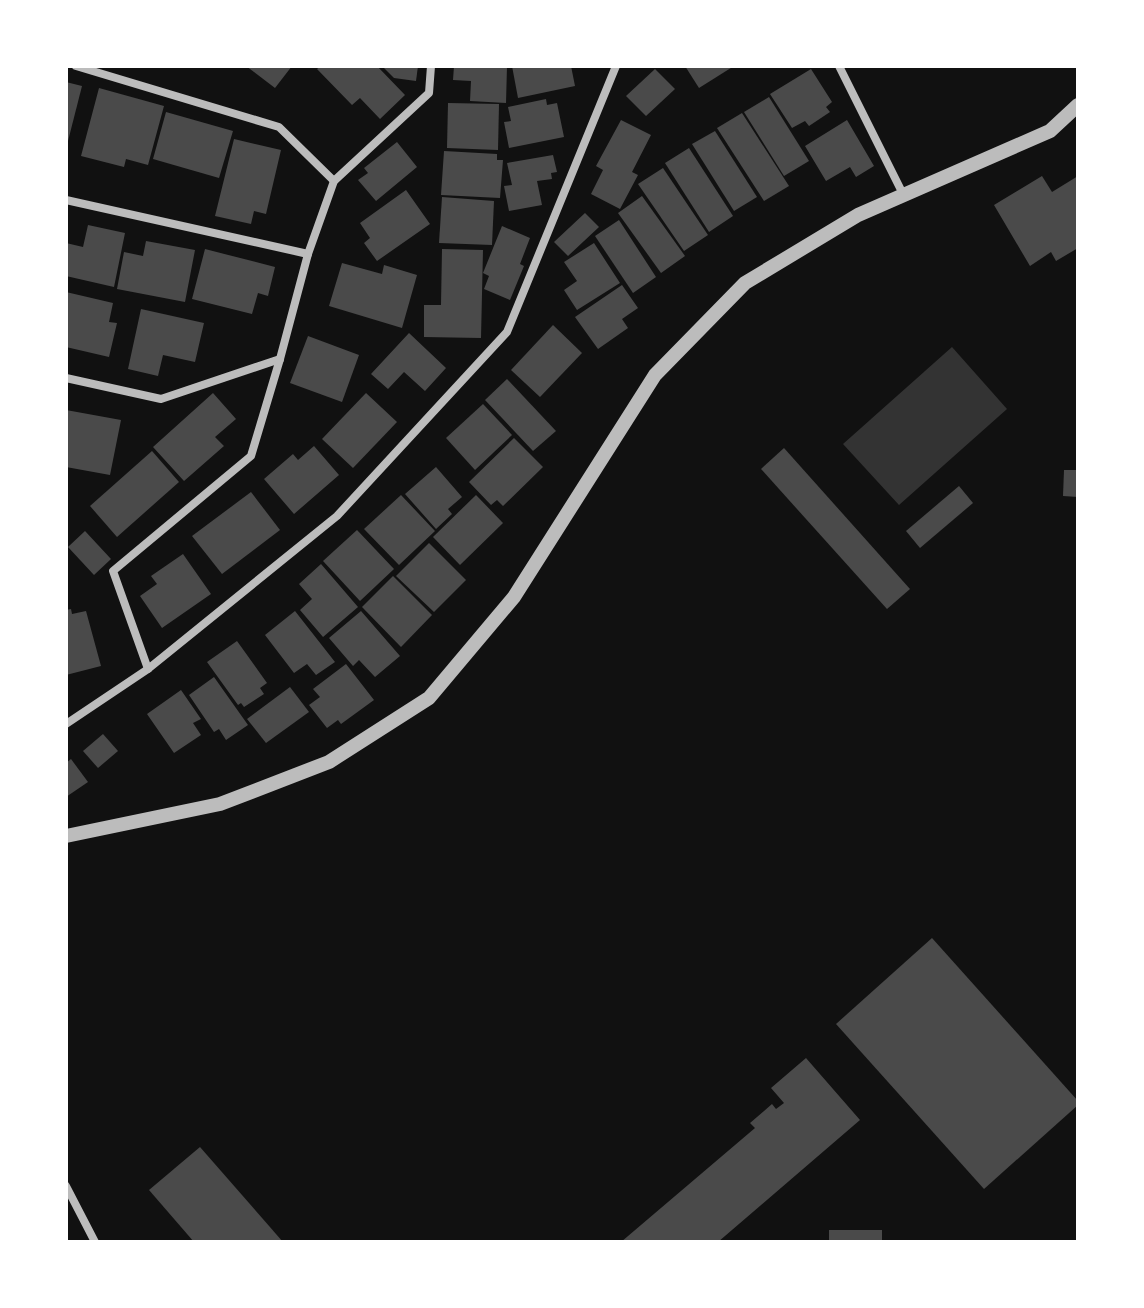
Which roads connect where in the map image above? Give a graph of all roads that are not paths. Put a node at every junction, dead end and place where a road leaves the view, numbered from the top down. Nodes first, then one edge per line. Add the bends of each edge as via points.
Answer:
1 (76, 66) edge
2 (431, 66) edge
3 (616, 66) edge
4 (839, 66) edge
5 (1078, 105) edge
6 (334, 181) junction
7 (904, 196) junction
8 (66, 200) edge
9 (308, 254) junction
10 (280, 359) junction
11 (66, 378) edge
12 (148, 669) junction
13 (66, 724) edge
14 (66, 836) edge
15 (66, 1186) edge
16 (95, 1242) edge

1 - 6 street via 279,127
2 - 6 street via 429,93
3 - 12 street via 507,332 337,516
4 - 7 street
5 - 7 street via 1050,131
6 - 9 street
7 - 14 street via 858,215 745,283 655,375 514,597 429,698 329,762 220,804
8 - 9 street
9 - 10 street
10 - 11 street via 161,399
10 - 12 street via 251,456 113,571
12 - 13 street
15 - 16 street

